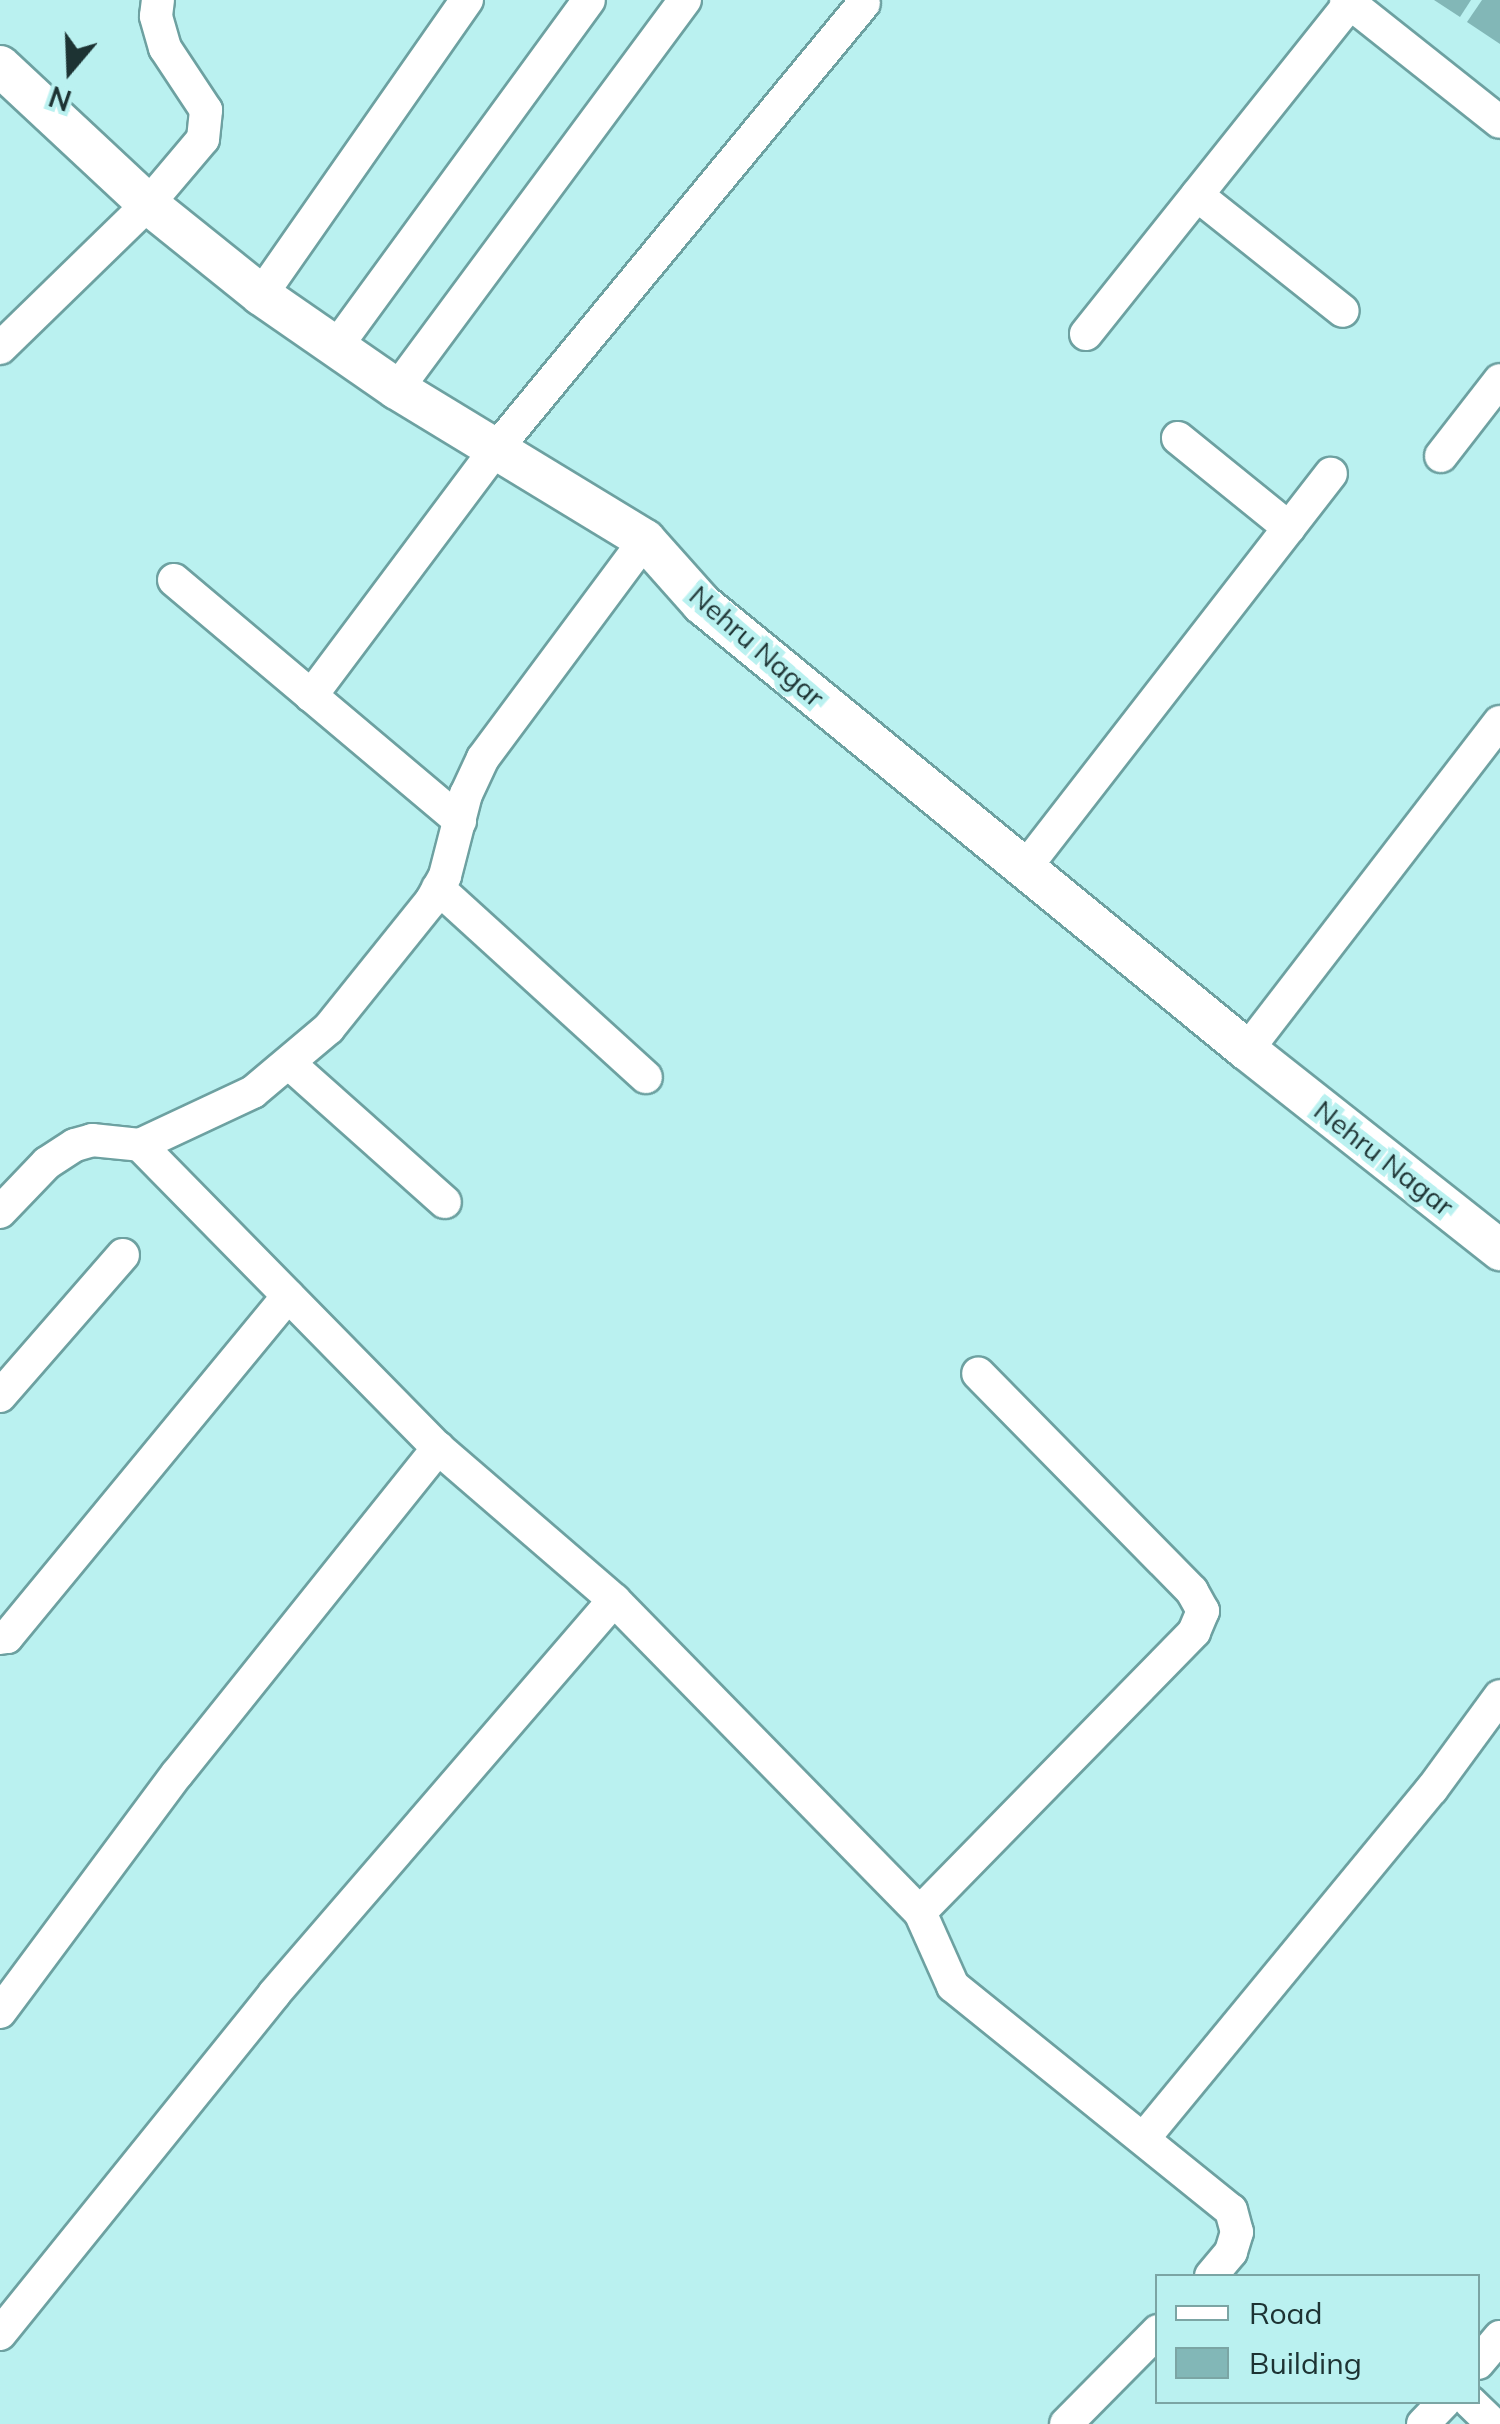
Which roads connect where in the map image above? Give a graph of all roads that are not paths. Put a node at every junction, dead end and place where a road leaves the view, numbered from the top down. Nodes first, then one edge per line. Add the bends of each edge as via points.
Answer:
1 (158, 0) edge
2 (467, 0) edge
3 (589, 0) edge
4 (684, 0) edge
5 (1350, 1) edge
6 (864, 3) dead end
7 (0, 66) edge
8 (1500, 122) edge
9 (1197, 196) junction
10 (148, 204) junction
11 (261, 295) junction
12 (1344, 311) dead end
13 (1086, 334) dead end
14 (1, 345) edge
15 (336, 347) junction
16 (1500, 380) edge
17 (396, 390) junction
18 (1178, 438) dead end
19 (496, 450) junction
20 (1441, 456) dead end
21 (1331, 474) dead end
22 (1289, 528) junction
23 (645, 540) junction
24 (174, 580) dead end
25 (310, 696) junction
26 (1500, 722) edge
27 (460, 821) junction
28 (1025, 868) junction
29 (438, 888) junction
30 (1248, 1050) junction
31 (290, 1065) junction
32 (646, 1077) dead end
33 (140, 1145) junction
34 (446, 1202) dead end
35 (0, 1212) edge
36 (1500, 1250) edge
37 (124, 1254) dead end
38 (288, 1296) junction
39 (978, 1373) dead end
40 (0, 1396) edge
41 (438, 1448) junction
42 (614, 1600) junction
43 (0, 1638) edge
44 (1500, 1696) edge
45 (920, 1912) junction
46 (0, 2012) edge
47 (1144, 2138) junction
48 (1213, 2274) edge
49 (0, 2334) edge
50 (1155, 2335) edge
51 (1500, 2336) edge
52 (1480, 2361) edge
53 (1442, 2404) edge
54 (1472, 2404) edge
55 (1066, 2424) edge
56 (1423, 2424) edge
57 (1493, 2424) edge

1 - 10 street via 159,32 208,121 196,148
2 - 11 street
3 - 15 street
4 - 17 street
5 - 8 street
5 - 9 street
6 - 19 street
7 - 10 street, Nehru Nagar
9 - 12 street
9 - 13 street
10 - 11 street, Nehru Nagar
10 - 14 street
11 - 15 street, Nehru Nagar
15 - 17 street, Nehru Nagar
16 - 20 street
17 - 19 street, Nehru Nagar
18 - 22 street
19 - 23 street, Nehru Nagar
19 - 25 street
21 - 22 street
22 - 28 street
23 - 27 street via 482,758
23 - 28 street, Nehru Nagar via 702,604
24 - 25 street
25 - 27 street
26 - 30 street
27 - 29 street
28 - 30 street, Nehru Nagar
29 - 31 street via 328,1028
29 - 32 street
30 - 36 street, Nehru Nagar
31 - 33 street via 253,1092
31 - 34 street
33 - 35 street via 75,1145 47,1162
33 - 38 street
37 - 40 street
38 - 41 street
38 - 43 street
39 - 45 street via 1192,1591 1203,1612 1194,1632
41 - 42 street
41 - 46 street via 177,1774
42 - 45 street
42 - 49 street via 274,1994
44 - 47 street
45 - 47 street via 953,1986
47 - 48 street via 1231,2210 1237,2232
50 - 55 street
51 - 52 street
53 - 56 street
54 - 57 street

